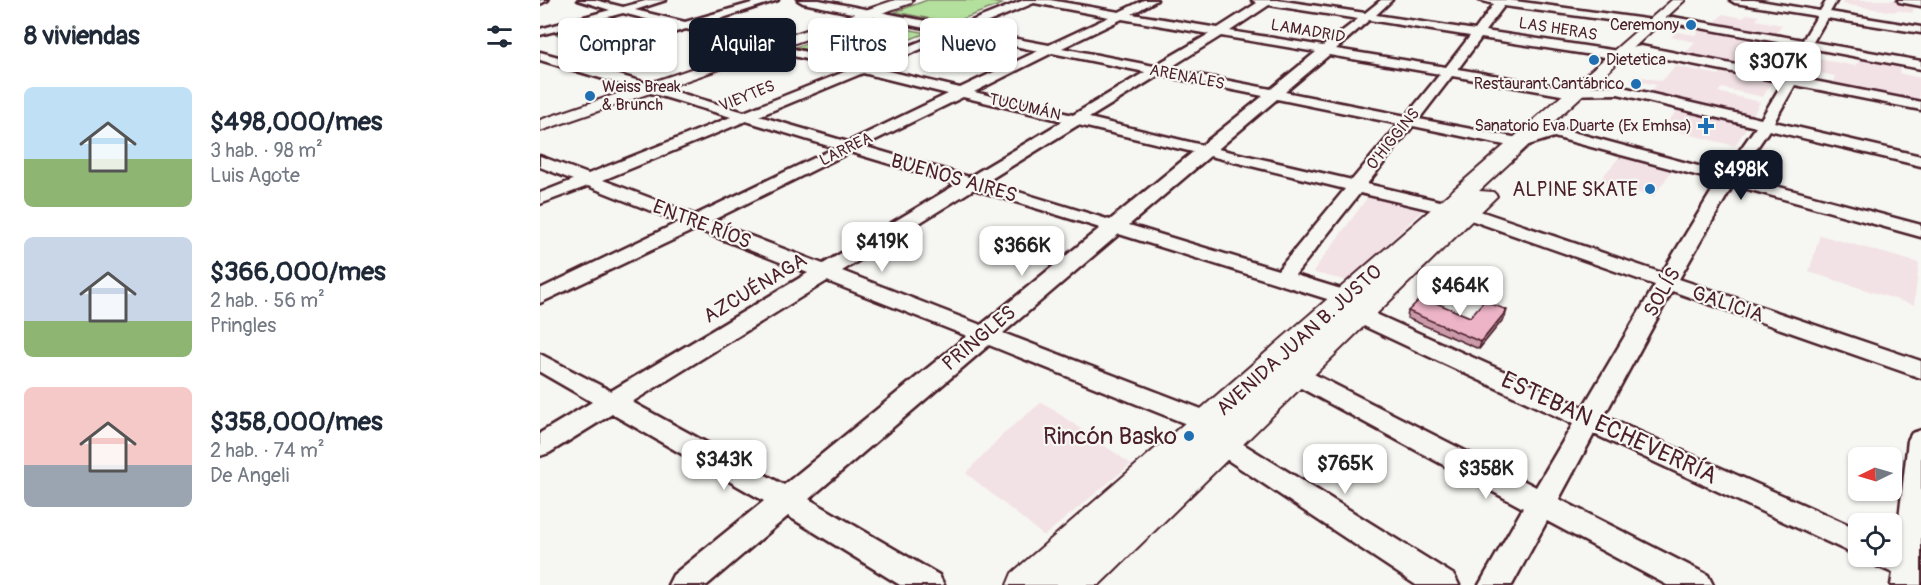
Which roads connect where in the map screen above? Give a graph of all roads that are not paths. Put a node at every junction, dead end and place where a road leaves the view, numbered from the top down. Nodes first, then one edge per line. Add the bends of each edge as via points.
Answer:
1 (583, 0) edge
2 (661, 0) edge
3 (773, 0) edge
4 (803, 0) edge
5 (907, 0) edge
6 (1033, 0) edge
7 (1152, 0) edge
8 (1264, 0) edge
9 (1387, 0) edge
10 (1484, 0) edge
11 (1679, 0) edge
12 (1694, 0) edge
13 (1735, 0) edge
14 (1903, 0) edge
15 (1502, 1) edge
16 (1921, 3) edge
17 (1828, 7) edge
18 (624, 10) junction
19 (868, 13) junction
20 (1120, 15) junction
21 (1366, 17) junction
22 (989, 18) edge
23 (1673, 20) junction
24 (1653, 23) junction
25 (920, 24) edge
26 (684, 26) junction
27 (689, 27) edge
28 (677, 28) edge
29 (1921, 30) edge
30 (540, 32) edge
31 (1220, 32) junction
32 (1478, 33) junction
33 (796, 38) edge
34 (1017, 43) edge
35 (1806, 44) junction
36 (1050, 50) junction
37 (1641, 50) junction
38 (1328, 51) junction
39 (1618, 55) junction
40 (540, 56) edge
41 (558, 61) edge
42 (558, 63) edge
43 (1921, 65) edge
44 (540, 68) edge
45 (1155, 70) junction
46 (595, 72) edge
47 (696, 72) edge
48 (855, 72) edge
49 (874, 72) edge
50 (1449, 72) junction
51 (1791, 80) junction
52 (649, 88) junction
53 (1578, 90) junction
54 (1599, 90) junction
55 (961, 93) junction
56 (1273, 94) junction
57 (1921, 106) edge
58 (745, 117) junction
59 (1075, 119) junction
60 (1407, 120) junction
61 (1766, 124) junction
62 (540, 126) edge
63 (1562, 134) junction
64 (1519, 143) junction
65 (849, 147) junction
66 (1205, 150) junction
67 (1921, 160) edge
68 (540, 161) edge
69 (1728, 179) junction
70 (588, 180) junction
71 (971, 183) junction
72 (1356, 185) junction
73 (540, 199) edge
74 (1458, 210) junction
75 (695, 222) junction
76 (1113, 226) junction
77 (1921, 231) edge
78 (825, 272) junction
79 (1282, 278) junction
80 (1667, 282) junction
81 (540, 297) edge
82 (1353, 306) junction
83 (985, 334) junction
84 (540, 362) edge
85 (1921, 370) edge
86 (1296, 375) junction
87 (612, 402) junction
88 (1590, 419) junction
89 (1215, 433) junction
90 (1921, 440) edge
91 (540, 446) edge
92 (785, 500) junction
93 (1541, 504) junction
94 (1848, 538) edge
95 (1906, 570) edge
96 (684, 585) edge
97 (928, 585) edge
98 (1026, 585) edge
99 (1073, 585) edge
100 (1443, 585) edge
101 (1495, 585) edge
102 (1696, 585) edge

1 - 18 street, TUCUMÁN
2 - 18 street
3 - 26 street
4 - 19 street, ARENALES
5 - 19 main road
6 - 20 street, LAMADRID
6 - 22 street, VIEYTES
7 - 20 street, LARREA
8 - 21 street, LAS HERAS
8 - 31 street, AZCUÉNAGA
9 - 21 street, PRINGLES
10 - 15 street
11 - 24 main road, AVENIDA JUAN B. JUSTO
12 - 23 main road, AVENIDA JUAN B. JUSTO
13 - 17 street
14 - 16 street
15 - 24 street via 1617,14
15 - 32 street, O'HIGGINS
17 - 29 street
17 - 35 street, SOLÍS
18 - 26 street, TUCUMÁN
18 - 30 street
19 - 25 street, ARENALES
19 - 33 main road
20 - 31 street, LAMADRID
20 - 36 street, LARREA
21 - 32 street, LAS HERAS
21 - 38 street, PRINGLES
23 - 24 street
23 - 35 street
23 - 37 main road, AVENIDA JUAN B. JUSTO
24 - 39 main road, AVENIDA JUAN B. JUSTO
26 - 27 street, TUCUMÁN
26 - 28 street
31 - 38 street, LAMADRID
31 - 45 street, AZCUÉNAGA
32 - 39 street, LAS HERAS
32 - 50 street, O'HIGGINS
34 - 36 street, ARENALES
35 - 43 street
35 - 51 street, SOLÍS
36 - 45 street, ARENALES
36 - 55 street, LARREA
37 - 39 street, LAS HERAS
37 - 51 street
37 - 54 main road, AVENIDA JUAN B. JUSTO
38 - 50 street, LAMADRID
38 - 56 street, PRINGLES
39 - 53 main road, AVENIDA JUAN B. JUSTO
40 - 41 street, BUENOS AIRES
42 - 44 street
45 - 56 street, ARENALES
45 - 59 street, AZCUÉNAGA
46 - 52 street, BUENOS AIRES
47 - 52 main road
48 - 58 street, VIEYTES
49 - 55 street, TUCUMÁN
50 - 53 street, LAMADRID via 1561,91
50 - 60 street, O'HIGGINS
51 - 57 street
51 - 61 street, SOLÍS
52 - 58 street, BUENOS AIRES
52 - 62 main road
53 - 54 street, LAMADRID
53 - 64 main road, AVENIDA JUAN B. JUSTO
54 - 61 street, LAMADRID via 1618,90
54 - 63 main road, AVENIDA JUAN B. JUSTO
55 - 59 street, TUCUMÁN
55 - 65 street, LARREA
56 - 60 street, ARENALES
56 - 66 street, PRINGLES
58 - 65 street, BUENOS AIRES
58 - 70 street, VIEYTES
59 - 66 street, TUCUMÁN
59 - 71 street, AZCUÉNAGA
60 - 64 street, ARENALES
60 - 72 street, O'HIGGINS
61 - 67 street, LAMADRID
61 - 69 street, SOLÍS
63 - 64 street, ARENALES
63 - 69 street
63 - 74 main road, AVENIDA JUAN B. JUSTO
64 - 74 main road, AVENIDA JUAN B. JUSTO
65 - 71 street, BUENOS AIRES
65 - 75 street, LARREA
66 - 72 street, TUCUMÁN
66 - 76 street, PRINGLES
68 - 70 street, ENTRE RÍOS
69 - 77 street
69 - 80 street, SOLÍS
70 - 73 street, VIEYTES
70 - 75 street, ENTRE RÍOS
71 - 76 street, BUENOS AIRES
71 - 78 street, AZCUÉNAGA
72 - 74 street, TUCUMÁN
72 - 79 street, O'HIGGINS
74 - 80 street, GALICIA
74 - 82 main road, AVENIDA JUAN B. JUSTO
75 - 78 street, ENTRE RÍOS
75 - 81 street, LARREA
76 - 79 street, BUENOS AIRES
76 - 83 street, PRINGLES
78 - 83 street, ENTRE RÍOS
78 - 87 street, AZCUÉNAGA
79 - 82 street, BUENOS AIRES
80 - 85 street, GALICIA
80 - 88 street, SOLÍS
82 - 86 main road, AVENIDA JUAN B. JUSTO
82 - 88 street, ESTEBAN ECHEVERRÍA
82 - 89 main road, AVENIDA JUAN B. JUSTO
83 - 89 street, ENTRE RÍOS
83 - 92 street, PRINGLES
84 - 87 street
86 - 89 main road, AVENIDA JUAN B. JUSTO
86 - 93 street
87 - 91 street, AZCUÉNAGA
87 - 92 street
88 - 93 street, SOLÍS
88 - 94 street, ESTEBAN ECHEVERRÍA
89 - 98 main road, AVENIDA JUAN B. JUSTO
89 - 99 main road, AVENIDA JUAN B. JUSTO
89 - 100 street, ENTRE RÍOS
90 - 95 street
92 - 96 street, PRINGLES
92 - 97 street
93 - 101 street, SOLÍS
93 - 102 street

